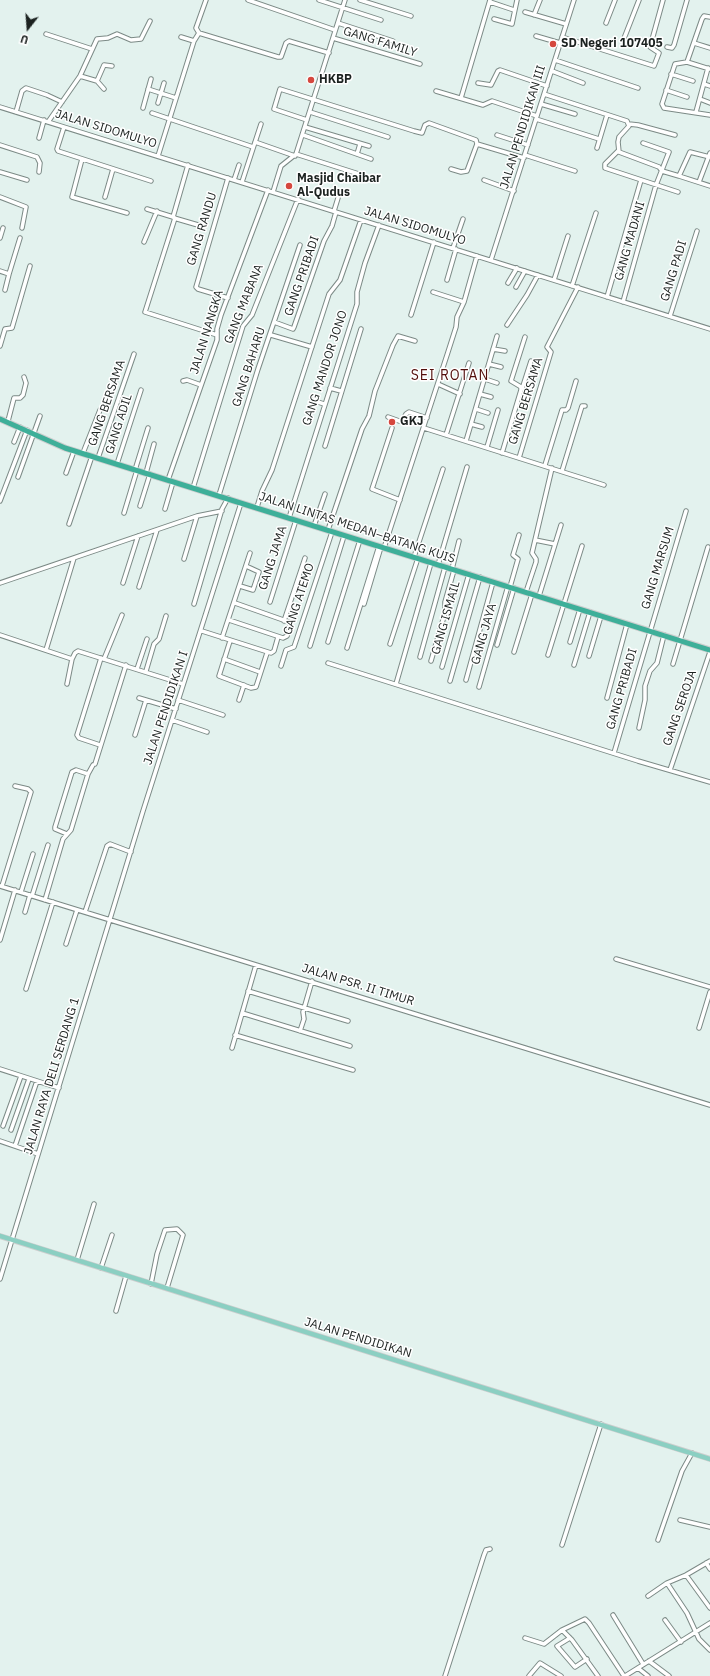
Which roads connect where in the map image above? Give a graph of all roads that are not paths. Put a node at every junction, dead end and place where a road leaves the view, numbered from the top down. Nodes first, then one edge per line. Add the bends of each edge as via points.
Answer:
1 (206, 0) edge
2 (248, 0) edge
3 (319, 0) edge
4 (345, 0) edge
5 (360, 0) edge
6 (516, 0) edge
7 (540, 0) edge
8 (574, 0) edge
9 (615, 0) edge
10 (639, 0) edge
11 (663, 0) edge
12 (687, 0) edge
13 (490, 1) edge
14 (342, 7) junction
15 (514, 10) junction
16 (525, 12) dead end
17 (534, 15) junction
18 (411, 16) dead end
19 (710, 18) edge
20 (494, 19) dead end
21 (381, 20) dead end
22 (150, 21) dead end
23 (338, 23) junction
24 (606, 23) dead end
25 (566, 24) junction
26 (336, 30) junction
27 (199, 33) junction
28 (46, 34) dead end
29 (536, 36) dead end
30 (181, 37) dead end
31 (562, 37) junction
32 (333, 38) junction
33 (194, 41) junction
34 (393, 41) dead end
35 (623, 41) dead end
36 (560, 43) junction
37 (694, 43) junction
38 (668, 47) dead end
39 (710, 48) edge
40 (92, 49) junction
41 (328, 53) junction
42 (555, 60) junction
43 (687, 62) junction
44 (420, 64) dead end
45 (112, 66) dead end
46 (709, 68) edge
47 (552, 71) junction
48 (671, 74) junction
49 (80, 76) junction
50 (151, 79) dead end
51 (97, 81) junction
52 (693, 81) dead end
53 (164, 83) dead end
54 (478, 83) dead end
55 (584, 83) dead end
56 (704, 84) junction
57 (547, 86) junction
58 (710, 86) edge
59 (638, 88) dead end
60 (104, 89) dead end
61 (148, 89) junction
62 (666, 90) junction
63 (436, 91) dead end
64 (162, 94) junction
65 (544, 94) junction
66 (687, 97) dead end
67 (176, 98) junction
68 (461, 98) junction
69 (700, 99) junction
70 (314, 101) junction
71 (62, 102) junction
72 (158, 103) dead end
73 (710, 103) edge
74 (541, 104) junction
75 (0, 107) edge
76 (143, 108) dead end
77 (16, 112) junction
78 (310, 112) junction
79 (696, 112) junction
80 (152, 113) dead end
81 (575, 114) dead end
82 (607, 115) junction
83 (710, 115) edge
84 (537, 117) junction
85 (170, 119) junction
86 (307, 120) junction
87 (46, 121) junction
88 (261, 124) dead end
89 (629, 124) junction
90 (64, 127) junction
91 (305, 127) junction
92 (303, 135) junction
93 (496, 135) dead end
94 (675, 135) dead end
95 (388, 137) dead end
96 (39, 138) dead end
97 (600, 138) junction
98 (255, 142) junction
99 (644, 143) dead end
100 (360, 144) junction
101 (477, 144) junction
102 (0, 145) edge
103 (528, 145) junction
104 (369, 146) dead end
105 (253, 147) junction
106 (597, 148) dead end
107 (618, 151) junction
108 (357, 154) junction
109 (295, 155) junction
110 (710, 155) edge
111 (158, 156) junction
112 (525, 157) junction
113 (371, 159) dead end
114 (82, 160) junction
115 (188, 165) junction
116 (239, 165) dead end
117 (113, 169) junction
118 (451, 169) dead end
119 (575, 171) dead end
120 (662, 171) junction
121 (0, 172) edge
122 (39, 172) dead end
123 (362, 175) dead end
124 (679, 176) junction
125 (228, 178) junction
126 (27, 180) dead end
127 (234, 180) junction
128 (484, 180) dead end
129 (641, 180) junction
130 (151, 182) dead end
131 (242, 182) junction
132 (698, 182) junction
133 (656, 185) junction
134 (710, 186) edge
135 (268, 190) junction
136 (514, 191) junction
137 (273, 192) junction
138 (678, 192) dead end
139 (0, 197) edge
140 (105, 197) dead end
141 (338, 198) dead end
142 (298, 199) junction
143 (147, 209) dead end
144 (157, 211) junction
145 (335, 212) junction
146 (127, 213) dead end
147 (596, 213) dead end
148 (174, 218) junction
149 (463, 219) dead end
150 (361, 220) junction
151 (198, 225) dead end
152 (379, 225) junction
153 (2, 228) dead end
154 (22, 228) dead end
155 (696, 231) dead end
156 (568, 236) dead end
157 (0, 238) edge
158 (20, 238) dead end
159 (144, 242) dead end
160 (434, 242) junction
161 (300, 245) dead end
162 (455, 249) junction
163 (477, 256) junction
164 (491, 260) junction
165 (30, 266) dead end
166 (516, 268) junction
167 (0, 271) edge
168 (525, 271) junction
169 (9, 274) junction
170 (538, 275) junction
171 (447, 280) dead end
172 (554, 280) junction
173 (508, 283) dead end
174 (572, 286) junction
175 (516, 287) dead end
176 (578, 288) junction
177 (5, 290) dead end
178 (433, 292) dead end
179 (607, 297) junction
180 (228, 298) junction
181 (464, 302) junction
182 (623, 302) junction
183 (411, 315) dead end
184 (670, 316) junction
185 (274, 322) junction
186 (507, 325) dead end
187 (361, 329) dead end
188 (710, 329) edge
189 (217, 335) junction
190 (271, 335) junction
191 (497, 336) dead end
192 (525, 337) dead end
193 (415, 341) dead end
194 (0, 346) edge
195 (312, 347) junction
196 (493, 349) junction
197 (505, 352) dead end
198 (134, 354) dead end
199 (531, 361) dead end
200 (469, 363) dead end
201 (489, 364) junction
202 (501, 367) dead end
203 (24, 377) dead end
204 (485, 379) junction
205 (183, 381) dead end
206 (576, 381) dead end
207 (497, 383) dead end
208 (438, 384) junction
209 (201, 385) junction
210 (330, 388) junction
211 (522, 389) junction
212 (141, 390) dead end
213 (341, 391) junction
214 (460, 394) junction
215 (480, 394) junction
216 (491, 397) dead end
217 (312, 400) dead end
218 (324, 404) junction
219 (585, 406) dead end
220 (476, 409) junction
221 (100, 410) dead end
222 (498, 410) dead end
223 (488, 413) dead end
224 (40, 416) dead end
225 (388, 417) dead end
226 (0, 418) edge
227 (427, 418) junction
228 (8, 421) junction
229 (471, 424) junction
230 (20, 427) junction
231 (482, 427) dead end
232 (148, 428) dead end
233 (392, 428) dead end
234 (424, 428) junction
235 (27, 430) junction
236 (34, 434) junction
237 (446, 435) junction
238 (466, 441) junction
239 (14, 442) dead end
240 (154, 444) dead end
241 (325, 446) dead end
242 (487, 447) junction
243 (74, 451) junction
244 (502, 453) junction
245 (83, 454) junction
246 (92, 456) junction
247 (98, 458) junction
248 (519, 458) junction
249 (116, 464) junction
250 (545, 465) junction
251 (467, 467) dead end
252 (552, 468) junction
253 (443, 469) dead end
254 (136, 470) junction
255 (562, 471) junction
256 (66, 473) dead end
257 (148, 474) junction
258 (18, 477) dead end
259 (171, 481) junction
260 (604, 485) dead end
261 (193, 488) junction
262 (325, 494) dead end
263 (219, 495) junction
264 (400, 500) junction
265 (0, 501) edge
266 (235, 501) junction
267 (140, 506) dead end
268 (257, 507) junction
269 (165, 509) dead end
270 (222, 510) junction
271 (686, 511) dead end
272 (124, 513) dead end
273 (197, 516) junction
274 (289, 518) junction
275 (296, 520) junction
276 (69, 524) dead end
277 (561, 525) dead end
278 (314, 526) junction
279 (157, 530) junction
280 (330, 531) junction
281 (519, 535) dead end
282 (138, 536) junction
283 (344, 536) junction
284 (360, 540) junction
285 (535, 540) junction
286 (458, 541) dead end
287 (555, 544) junction
288 (582, 546) dead end
289 (381, 547) junction
290 (708, 547) dead end
291 (250, 553) dead end
292 (74, 558) junction
293 (305, 558) dead end
294 (416, 558) junction
295 (184, 559) dead end
296 (431, 563) junction
297 (438, 564) junction
298 (246, 566) junction
299 (445, 567) junction
300 (453, 569) junction
301 (469, 574) junction
302 (480, 577) junction
303 (123, 582) dead end
304 (493, 582) junction
305 (0, 583) edge
306 (240, 586) junction
307 (139, 587) dead end
308 (511, 587) junction
309 (526, 592) junction
310 (532, 594) junction
311 (539, 596) junction
312 (270, 602) dead end
313 (235, 603) junction
314 (194, 604) dead end
315 (364, 604) dead end
316 (565, 604) junction
317 (580, 609) junction
318 (590, 612) junction
319 (122, 615) dead end
320 (166, 616) dead end
321 (601, 616) junction
322 (229, 620) junction
323 (284, 621) junction
324 (627, 624) junction
325 (202, 631) junction
326 (649, 631) junction
327 (0, 635) edge
328 (664, 635) junction
329 (278, 637) junction
330 (222, 638) junction
331 (147, 639) dead end
332 (230, 641) junction
333 (680, 641) junction
334 (328, 642) dead end
335 (570, 642) dead end
336 (390, 644) dead end
337 (497, 645) dead end
338 (310, 646) dead end
339 (347, 648) dead end
340 (46, 650) junction
341 (710, 651) edge
342 (514, 652) dead end
343 (267, 653) junction
344 (548, 655) dead end
345 (589, 656) dead end
346 (420, 657) dead end
347 (103, 658) junction
348 (72, 659) junction
349 (224, 659) junction
350 (431, 661) dead end
351 (328, 663) dead end
352 (673, 664) dead end
353 (126, 665) junction
354 (281, 666) dead end
355 (574, 666) dead end
356 (442, 667) dead end
357 (137, 669) junction
358 (146, 672) junction
359 (260, 672) junction
360 (450, 680) dead end
361 (466, 680) dead end
362 (67, 684) dead end
363 (183, 684) junction
364 (396, 684) junction
365 (244, 685) junction
366 (479, 687) dead end
367 (139, 698) dead end
368 (607, 698) dead end
369 (146, 700) junction
370 (178, 700) junction
371 (239, 700) dead end
372 (176, 708) junction
373 (223, 715) dead end
374 (172, 720) junction
375 (639, 728) dead end
376 (207, 732) dead end
377 (135, 735) dead end
378 (100, 744) junction
379 (614, 753) junction
380 (670, 770) junction
381 (88, 774) junction
382 (710, 782) edge
383 (15, 786) dead end
384 (67, 834) junction
385 (48, 845) dead end
386 (131, 852) junction
387 (33, 854) dead end
388 (1, 886) edge
389 (15, 890) junction
390 (21, 892) junction
391 (31, 895) junction
392 (45, 900) junction
393 (53, 902) junction
394 (77, 910) junction
395 (25, 912) dead end
396 (85, 912) junction
397 (111, 919) junction
398 (0, 940) edge
399 (66, 944) dead end
400 (616, 959) dead end
401 (256, 965) junction
402 (312, 982) junction
403 (710, 987) edge
404 (26, 989) dead end
405 (248, 991) junction
406 (710, 992) edge
407 (304, 1008) junction
408 (242, 1013) junction
409 (348, 1022) dead end
410 (699, 1028) dead end
411 (300, 1031) junction
412 (236, 1035) junction
413 (350, 1046) dead end
414 (232, 1048) dead end
415 (0, 1069) edge
416 (353, 1070) dead end
417 (21, 1076) junction
418 (29, 1079) junction
419 (37, 1081) junction
420 (60, 1088) junction
421 (710, 1105) edge
422 (3, 1126) dead end
423 (11, 1130) dead end
424 (0, 1142) edge
425 (15, 1146) junction
426 (38, 1154) junction
427 (94, 1204) dead end
428 (112, 1234) dead end
429 (0, 1236) edge
430 (12, 1239) junction
431 (77, 1260) junction
432 (101, 1268) junction
433 (126, 1276) junction
434 (0, 1279) edge
435 (151, 1284) junction
436 (167, 1288) junction
437 (116, 1311) dead end
438 (601, 1424) junction
439 (692, 1453) junction
440 (710, 1459) edge
441 (680, 1520) dead end
442 (710, 1527) edge
443 (658, 1540) dead end
444 (562, 1544) dead end
445 (490, 1550) dead end
446 (710, 1561) edge
447 (706, 1564) junction
448 (710, 1569) edge
449 (686, 1575) junction
450 (667, 1583) junction
451 (648, 1596) dead end
452 (710, 1608) edge
453 (613, 1615) dead end
454 (664, 1620) dead end
455 (710, 1623) edge
456 (562, 1630) junction
457 (695, 1633) junction
458 (525, 1638) dead end
459 (570, 1638) junction
460 (681, 1642) junction
461 (710, 1650) edge
462 (587, 1659) junction
463 (649, 1661) junction
464 (643, 1664) junction
465 (638, 1668) junction
466 (445, 1676) edge
467 (529, 1676) edge
468 (561, 1676) edge
469 (598, 1676) edge
470 (624, 1676) edge
471 (648, 1676) edge
472 (669, 1676) edge

1 - 27 street via 196,28
2 - 26 street
3 - 14 street
4 - 14 street
5 - 18 street
6 - 15 street
7 - 17 street
8 - 25 street, JALAN PENDIDIKAN III
9 - 24 street
10 - 35 street
11 - 31 street via 650,47 659,53 654,66
12 - 38 street via 674,45 672,48
13 - 15 street
13 - 68 street
14 - 21 street
14 - 23 street
15 - 20 street via 512,24
16 - 17 street
17 - 25 street
19 - 37 street via 703,17
22 - 40 street via 141,39 131,40 117,34 97,39
23 - 26 street
23 - 34 street
25 - 31 street, JALAN PENDIDIKAN III
26 - 32 street
27 - 33 street
27 - 41 street via 278,57 282,56 289,41
28 - 40 street
29 - 36 street
30 - 33 street
31 - 36 street, JALAN PENDIDIKAN III
32 - 41 street
32 - 44 street, GANG FAMILY
33 - 67 street
36 - 42 street, JALAN PENDIDIKAN III
37 - 39 street
37 - 43 street
40 - 49 street
41 - 70 street
42 - 47 street, JALAN PENDIDIKAN III
42 - 59 street
43 - 46 street
43 - 48 street via 675,64
45 - 51 street via 104,66
46 - 56 street
47 - 55 street
47 - 57 street, JALAN PENDIDIKAN III
48 - 52 street
48 - 62 street
49 - 51 street
49 - 71 street
50 - 61 street
51 - 60 street
53 - 64 street
54 - 57 street via 491,85 500,70
56 - 58 street
56 - 69 street
57 - 65 street, JALAN PENDIDIKAN III
61 - 64 street
61 - 76 street
62 - 66 street
62 - 79 street via 662,104 664,108
63 - 68 street
64 - 67 street
64 - 72 street
65 - 74 street, JALAN PENDIDIKAN III
65 - 82 street
67 - 85 street
68 - 84 street via 485,105 492,101
69 - 73 street
69 - 79 street
70 - 78 street
70 - 86 street via 280,89 274,109
70 - 101 street via 421,133 429,123 473,138
71 - 77 street via 37,91 24,89
71 - 87 street
74 - 81 street
74 - 84 street, JALAN PENDIDIKAN III
75 - 77 street, JALAN SIDOMULYO
77 - 87 street, JALAN SIDOMULYO
78 - 86 street
78 - 95 street
79 - 83 street
80 - 85 street
82 - 89 street via 626,120
82 - 97 street
84 - 97 street
84 - 103 street, JALAN PENDIDIKAN III
85 - 105 street
85 - 111 street
86 - 91 street
87 - 90 street, JALAN SIDOMULYO
87 - 96 street
88 - 98 street
89 - 94 street
89 - 107 street via 619,137
90 - 111 street, JALAN SIDOMULYO
90 - 114 street via 58,150
91 - 92 street
91 - 100 street
92 - 108 street
92 - 109 street
93 - 103 street
97 - 106 street
98 - 105 street
98 - 109 street
99 - 120 street, GANG MADANI via 669,151
100 - 104 street
100 - 108 street
101 - 112 street
101 - 118 street via 467,171
102 - 122 street via 37,157 40,163
103 - 112 street, JALAN PENDIDIKAN III
105 - 131 street
107 - 120 street via 659,167
107 - 129 street via 605,167
108 - 113 street
109 - 123 street
109 - 137 street via 282,166
110 - 124 street via 688,152
110 - 132 street
111 - 115 street, JALAN SIDOMULYO
112 - 119 street
112 - 136 street, JALAN PENDIDIKAN III
114 - 117 street
114 - 146 street via 72,197
115 - 125 street, JALAN SIDOMULYO
115 - 148 street
116 - 127 street
117 - 130 street
117 - 140 street
120 - 124 street
120 - 133 street, GANG MADANI
121 - 126 street
124 - 132 street
125 - 127 street, JALAN SIDOMULYO
125 - 180 street, GANG RANDU via 196,287
127 - 131 street, JALAN SIDOMULYO
128 - 136 street
129 - 133 street
129 - 179 street
131 - 135 street, JALAN SIDOMULYO
132 - 134 street
133 - 138 street
133 - 182 street, GANG MADANI
135 - 137 street, JALAN SIDOMULYO
135 - 180 street, JALAN NANGKA
136 - 164 street, JALAN PENDIDIKAN III
137 - 142 street, JALAN SIDOMULYO
139 - 154 street via 26,207
141 - 145 street
142 - 145 street, JALAN SIDOMULYO
142 - 261 street, GANG MABANA via 252,315 243,326
143 - 144 street
144 - 148 street
144 - 159 street
145 - 150 street, JALAN SIDOMULYO
145 - 185 street, GANG PRIBADI via 294,328
147 - 174 street
148 - 151 street
148 - 189 street via 145,312
149 - 162 street
150 - 152 street, JALAN SIDOMULYO
150 - 195 street via 340,280 329,294
152 - 160 street, JALAN SIDOMULYO
152 - 210 street, GANG MANDOR JONO
153 - 157 street
155 - 184 street, GANG PADI
156 - 172 street
158 - 169 street
160 - 162 street, JALAN SIDOMULYO
160 - 183 street
161 - 185 street, GANG BAHARU
162 - 163 street, JALAN SIDOMULYO
162 - 171 street
163 - 164 street, JALAN SIDOMULYO
163 - 181 street
164 - 166 street, JALAN SIDOMULYO
165 - 194 street via 12,328 5,329
166 - 168 street, JALAN SIDOMULYO
166 - 173 street
167 - 169 street
168 - 170 street, JALAN SIDOMULYO
168 - 175 street
169 - 177 street
170 - 172 street, JALAN SIDOMULYO
170 - 186 street
172 - 174 street, JALAN SIDOMULYO
174 - 176 street, JALAN SIDOMULYO
176 - 179 street, JALAN SIDOMULYO
176 - 248 street, GANG BERSAMA via 547,347 551,352
178 - 181 street
179 - 182 street, JALAN SIDOMULYO
180 - 189 street, JALAN NANGKA
181 - 208 street via 457,317
182 - 184 street, JALAN SIDOMULYO
184 - 188 street, JALAN SIDOMULYO
185 - 190 street, GANG BAHARU
187 - 213 street
189 - 209 street, JALAN NANGKA
190 - 195 street
190 - 263 street, GANG BAHARU
191 - 196 street
192 - 211 street via 512,381
193 - 280 street, GANG ATEMO via 399,336 396,338 382,369
195 - 268 street via 272,470
196 - 197 street
196 - 201 street
198 - 247 street, GANG BERSAMA
199 - 211 street
200 - 214 street
201 - 202 street
201 - 204 street
203 - 228 street via 26,383 23,394 20,398 14,398
204 - 207 street
204 - 215 street
205 - 209 street
206 - 250 street via 568,408 562,410
208 - 214 street
208 - 227 street
209 - 259 street, JALAN NANGKA
210 - 213 street
210 - 218 street, GANG MANDOR JONO
211 - 244 street
212 - 249 street, GANG ADIL
213 - 241 street
214 - 237 street
215 - 216 street
215 - 220 street
217 - 218 street
218 - 274 street, GANG MANDOR JONO
219 - 255 street via 582,406
220 - 223 street
220 - 229 street
221 - 245 street
222 - 242 street
224 - 236 street
225 - 227 street via 402,422 408,412
226 - 228 highway, JALAN LINTAS MEDAN–BATANG KUIS
227 - 234 street
228 - 230 highway, JALAN LINTAS MEDAN–BATANG KUIS
229 - 231 street
229 - 238 street
230 - 235 highway, JALAN LINTAS MEDAN–BATANG KUIS
230 - 239 street
232 - 254 street
233 - 264 street via 372,489
234 - 237 street
234 - 264 street
235 - 236 highway, JALAN LINTAS MEDAN–BATANG KUIS
235 - 265 street
236 - 243 highway, JALAN LINTAS MEDAN–BATANG KUIS
236 - 258 street
237 - 238 street
238 - 242 street
240 - 257 street
242 - 244 street
243 - 245 highway, JALAN LINTAS MEDAN–BATANG KUIS
243 - 256 street
244 - 248 street
245 - 246 highway, JALAN LINTAS MEDAN–BATANG KUIS
246 - 247 highway, JALAN LINTAS MEDAN–BATANG KUIS
246 - 276 street
247 - 249 highway, JALAN LINTAS MEDAN–BATANG KUIS
248 - 250 street
249 - 254 highway, JALAN LINTAS MEDAN–BATANG KUIS
250 - 252 street
251 - 297 street
252 - 255 street
252 - 285 street
253 - 294 street
254 - 257 highway, JALAN LINTAS MEDAN–BATANG KUIS
254 - 272 street
255 - 260 street
257 - 259 highway, JALAN LINTAS MEDAN–BATANG KUIS
257 - 267 street
259 - 261 highway, JALAN LINTAS MEDAN–BATANG KUIS
259 - 269 street, JALAN NANGKA
261 - 263 highway, JALAN LINTAS MEDAN–BATANG KUIS
262 - 278 street
263 - 266 highway, JALAN LINTAS MEDAN–BATANG KUIS
264 - 289 street
266 - 268 highway, JALAN LINTAS MEDAN–BATANG KUIS
266 - 270 street via 224,505
266 - 325 street, JALAN PENDIDIKAN I
268 - 274 highway, JALAN LINTAS MEDAN–BATANG KUIS
270 - 273 street
270 - 314 street
271 - 326 street, GANG MARSUM
273 - 279 street
273 - 295 street
274 - 275 highway, JALAN LINTAS MEDAN–BATANG KUIS
275 - 278 highway, JALAN LINTAS MEDAN–BATANG KUIS
275 - 312 street, GANG JAMA
277 - 287 street
278 - 280 highway, JALAN LINTAS MEDAN–BATANG KUIS
279 - 282 street
279 - 307 street
280 - 283 highway, JALAN LINTAS MEDAN–BATANG KUIS
280 - 354 street, GANG ATEMO via 294,646 286,650
281 - 308 street via 513,555 518,559
282 - 292 street
282 - 303 street
283 - 284 highway, JALAN LINTAS MEDAN–BATANG KUIS
283 - 338 street
284 - 289 highway, JALAN LINTAS MEDAN–BATANG KUIS
284 - 334 street
285 - 287 street
285 - 309 street via 532,553 536,560
286 - 300 street
287 - 311 street
288 - 316 street
289 - 294 highway, JALAN LINTAS MEDAN–BATANG KUIS
289 - 315 street
289 - 339 street
290 - 333 street
291 - 298 street
292 - 305 street
292 - 340 street
293 - 323 street
294 - 296 highway, JALAN LINTAS MEDAN–BATANG KUIS
294 - 336 street
296 - 297 highway, JALAN LINTAS MEDAN–BATANG KUIS
296 - 364 street
297 - 299 highway, JALAN LINTAS MEDAN–BATANG KUIS
298 - 306 street
298 - 306 street via 259,572 253,590
299 - 300 highway, JALAN LINTAS MEDAN–BATANG KUIS
299 - 346 street
300 - 301 highway, JALAN LINTAS MEDAN–BATANG KUIS
300 - 350 street via 445,613
301 - 302 highway, JALAN LINTAS MEDAN–BATANG KUIS
301 - 356 street, GANG ISMAIL
302 - 304 highway, JALAN LINTAS MEDAN–BATANG KUIS
302 - 360 street
304 - 308 highway, JALAN LINTAS MEDAN–BATANG KUIS
304 - 361 street
306 - 313 street
308 - 309 highway, JALAN LINTAS MEDAN–BATANG KUIS
308 - 337 street
308 - 366 street, GANG JAYA
309 - 310 highway, JALAN LINTAS MEDAN–BATANG KUIS
310 - 311 highway, JALAN LINTAS MEDAN–BATANG KUIS
310 - 342 street
311 - 316 highway, JALAN LINTAS MEDAN–BATANG KUIS
313 - 322 street
313 - 323 street
316 - 317 highway, JALAN LINTAS MEDAN–BATANG KUIS
316 - 344 street
317 - 318 highway, JALAN LINTAS MEDAN–BATANG KUIS
317 - 335 street
318 - 321 highway, JALAN LINTAS MEDAN–BATANG KUIS
318 - 355 street
319 - 347 street
320 - 358 street
321 - 324 highway, JALAN LINTAS MEDAN–BATANG KUIS
321 - 345 street
322 - 329 street
322 - 330 street
323 - 329 street via 290,624 287,636 285,639
324 - 326 highway, JALAN LINTAS MEDAN–BATANG KUIS
324 - 368 street
325 - 330 street
325 - 363 street, JALAN PENDIDIKAN I
326 - 328 highway, JALAN LINTAS MEDAN–BATANG KUIS
326 - 379 street, GANG PRIBADI
327 - 340 street
328 - 333 highway, JALAN LINTAS MEDAN–BATANG KUIS
328 - 375 street via 657,663 650,671 645,686
329 - 343 street via 274,651
330 - 332 street
331 - 357 street
332 - 343 street
332 - 349 street
333 - 341 highway, JALAN LINTAS MEDAN–BATANG KUIS
333 - 352 street
340 - 348 street
341 - 380 street, GANG SEROJA
343 - 359 street
347 - 348 street via 77,651
347 - 353 street
347 - 378 street via 77,735 79,738
348 - 362 street
349 - 359 street
349 - 365 street via 219,676
351 - 364 street
353 - 357 street
353 - 378 street
357 - 358 street
358 - 363 street
359 - 365 street via 255,688
363 - 370 street, JALAN PENDIDIKAN I
364 - 379 street
365 - 371 street
367 - 369 street
369 - 372 street
369 - 377 street
370 - 372 street, JALAN PENDIDIKAN I
370 - 373 street
372 - 374 street, JALAN PENDIDIKAN I
374 - 376 street
374 - 386 street, JALAN PENDIDIKAN I
378 - 381 street via 97,760
379 - 380 street
380 - 382 street
381 - 384 street via 71,830
381 - 384 street via 74,769 72,772 55,827
383 - 388 street via 31,792
384 - 392 street via 63,839
385 - 391 street
386 - 396 street via 110,844 107,846
386 - 397 street, JALAN PENDIDIKAN I
387 - 390 street
388 - 389 street, JALAN PSR. II TIMUR
389 - 390 street, JALAN PSR. II TIMUR
389 - 398 street
390 - 391 street, JALAN PSR. II TIMUR
391 - 392 street, JALAN PSR. II TIMUR
391 - 395 street
392 - 393 street, JALAN PSR. II TIMUR
393 - 394 street, JALAN PSR. II TIMUR
393 - 404 street
394 - 396 street, JALAN PSR. II TIMUR
394 - 399 street
396 - 397 street, JALAN PSR. II TIMUR
397 - 401 street, JALAN PSR. II TIMUR
397 - 420 street, JALAN RAYA DELI SERDANG 1
400 - 403 street
401 - 402 street, JALAN PSR. II TIMUR
401 - 405 street
402 - 407 street
402 - 421 street, JALAN PSR. II TIMUR
405 - 407 street
405 - 408 street
406 - 410 street
407 - 409 street
407 - 411 street
408 - 411 street
408 - 412 street
411 - 413 street
412 - 414 street
412 - 416 street
415 - 417 street
417 - 418 street
417 - 422 street
418 - 419 street
418 - 423 street
419 - 420 street
419 - 425 street
420 - 426 street, JALAN RAYA DELI SERDANG 1
424 - 425 street
425 - 426 street
426 - 430 street, JALAN RAYA DELI SERDANG 1
427 - 431 street
428 - 432 street
429 - 430 main road, JALAN PENDIDIKAN
430 - 431 main road, JALAN PENDIDIKAN
430 - 434 street, JALAN RAYA DELI SERDANG 1
431 - 432 main road, JALAN PENDIDIKAN
432 - 433 main road, JALAN PENDIDIKAN
433 - 435 main road, JALAN PENDIDIKAN
433 - 437 street
435 - 436 main road, JALAN PENDIDIKAN
435 - 436 street via 165,1230 177,1229 183,1235
436 - 438 main road, JALAN PENDIDIKAN
438 - 439 main road, JALAN PENDIDIKAN
438 - 444 street
439 - 440 main road, JALAN PENDIDIKAN
439 - 443 street via 682,1471
441 - 442 street
445 - 466 street via 486,1550 484,1555
446 - 447 street
447 - 448 street
447 - 449 street
449 - 450 street
449 - 452 street
450 - 451 street
450 - 457 street
453 - 464 street
454 - 460 street
455 - 457 street
456 - 458 street via 544,1644
456 - 459 street
456 - 470 street via 585,1619
457 - 460 street
457 - 461 street
459 - 462 street
459 - 462 street via 557,1646 575,1667
460 - 463 street
462 - 469 street
463 - 464 street
463 - 472 street
464 - 465 street
465 - 470 street
465 - 471 street
467 - 468 street via 540,1663

